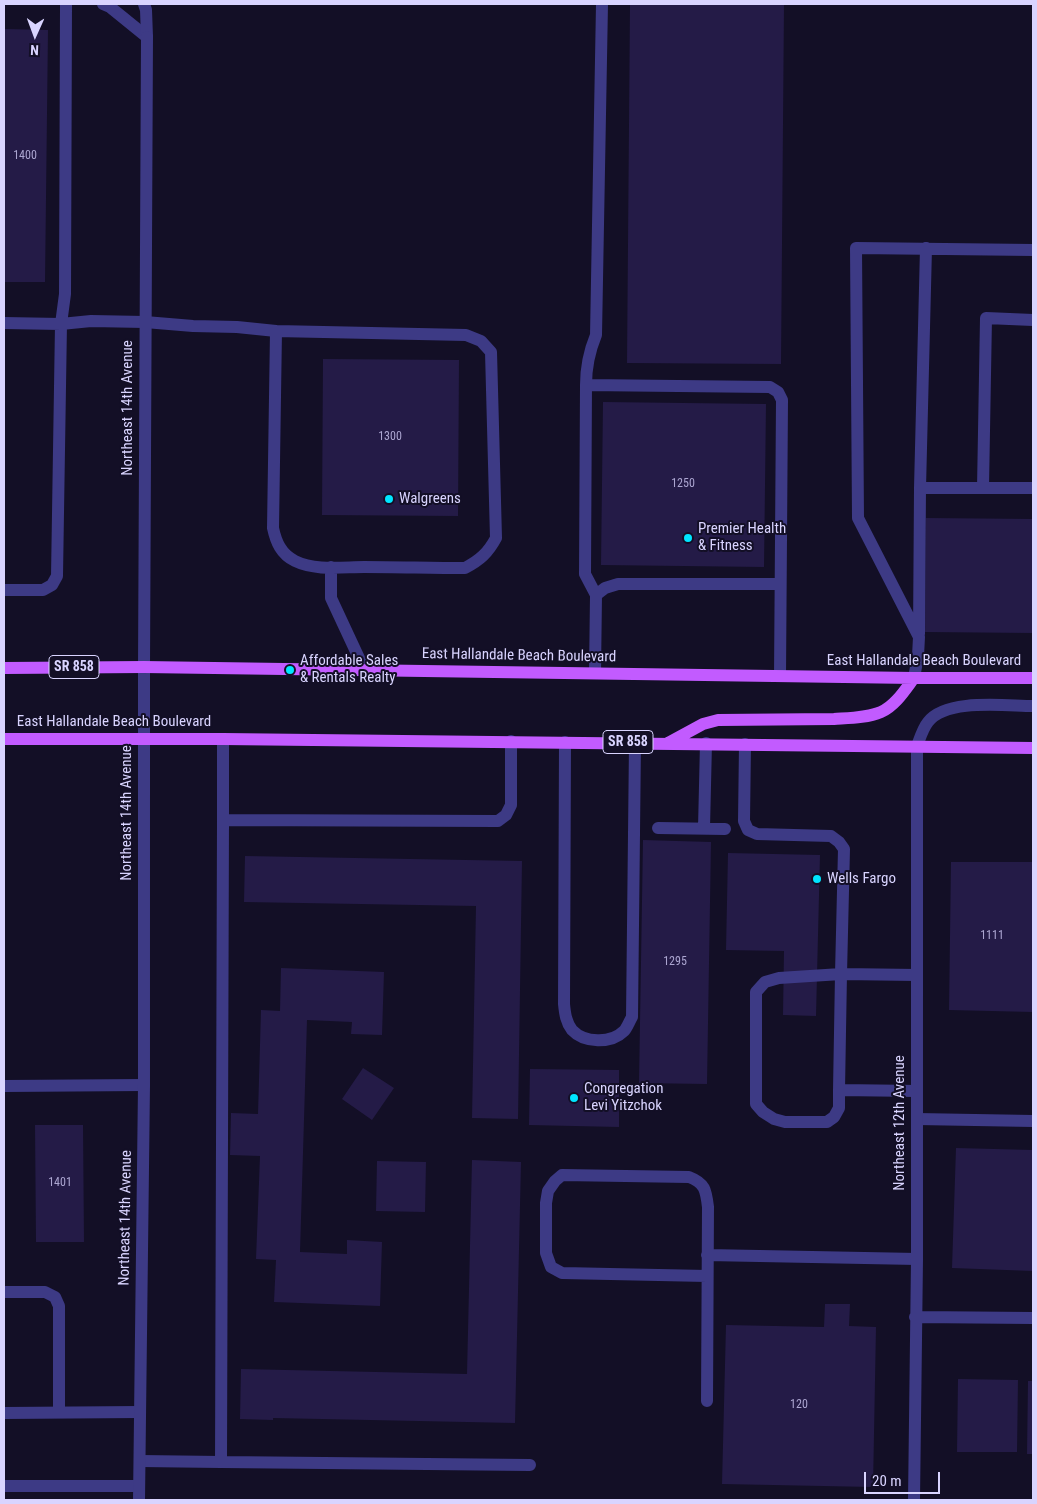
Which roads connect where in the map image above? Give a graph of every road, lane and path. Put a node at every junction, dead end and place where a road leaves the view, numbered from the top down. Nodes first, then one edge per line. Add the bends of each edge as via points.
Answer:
1 (66, 4) edge
2 (103, 4) edge
3 (144, 4) edge
4 (602, 4) edge
5 (147, 36) junction
6 (926, 248) junction
7 (1033, 250) edge
8 (1033, 320) edge
9 (145, 322) junction
10 (4, 323) edge
11 (61, 324) junction
12 (276, 331) junction
13 (586, 385) junction
14 (920, 488) junction
15 (982, 488) junction
16 (1033, 488) edge
17 (330, 567) junction
18 (780, 584) junction
19 (4, 590) edge
20 (596, 595) junction
21 (919, 637) junction
22 (144, 667) junction
23 (4, 668) edge
24 (366, 671) junction
25 (596, 673) junction
26 (780, 676) junction
27 (914, 678) junction
28 (1033, 678) edge
29 (1033, 706) edge
30 (143, 738) junction
31 (223, 738) junction
32 (4, 739) edge
33 (511, 741) junction
34 (565, 742) junction
35 (635, 742) junction
36 (668, 743) junction
37 (706, 743) junction
38 (745, 744) junction
39 (917, 746) junction
40 (1033, 748) edge
41 (223, 820) junction
42 (658, 828) dead end
43 (704, 828) junction
44 (725, 829) dead end
45 (841, 974) junction
46 (917, 975) junction
47 (144, 1085) junction
48 (4, 1086) edge
49 (839, 1090) junction
50 (917, 1091) junction
51 (917, 1119) junction
52 (1033, 1121) edge
53 (707, 1255) junction
54 (917, 1259) junction
55 (707, 1276) junction
56 (4, 1292) edge
57 (915, 1317) junction
58 (1033, 1318) edge
59 (707, 1401) dead end
60 (59, 1412) junction
61 (140, 1412) junction
62 (4, 1413) edge
63 (140, 1461) junction
64 (221, 1462) junction
65 (530, 1465) dead end
66 (4, 1486) edge
67 (139, 1486) junction
68 (139, 1500) edge
69 (914, 1500) edge

1 - 11 street via 64,294
2 - 5 street
3 - 5 street, Northeast 14th Avenue
4 - 13 street via 596,335 586,366
5 - 9 street, Northeast 14th Avenue
6 - 7 street
6 - 14 street
6 - 21 street via 856,248 858,518
8 - 15 street via 986,318
9 - 11 street
9 - 12 street
9 - 22 street, Northeast 14th Avenue
10 - 11 street
11 - 19 street via 57,576 52,585 43,590
12 - 17 street via 273,528 276,542 294,561 307,566
12 - 17 street via 466,335 481,341 491,352 496,538 490,550 465,568
13 - 18 street via 770,387 778,392 782,400
13 - 20 street via 585,574
14 - 15 street
14 - 21 street
15 - 16 street
17 - 24 street via 331,598
18 - 20 street via 618,584
18 - 26 street
20 - 25 street
21 - 27 street
22 - 23 main road, East Hallandale Beach Boulevard / SR 858
22 - 24 main road, East Hallandale Beach Boulevard / SR 858
22 - 30 street, Northeast 14th Avenue
24 - 25 main road, East Hallandale Beach Boulevard / SR 858
25 - 26 main road, East Hallandale Beach Boulevard / SR 858
26 - 27 main road, East Hallandale Beach Boulevard / SR 858
27 - 28 main road, East Hallandale Beach Boulevard / SR 858
27 - 36 main road via 896,701 882,712 834,719 718,720 703,724
29 - 39 street via 971,705 943,711 927,722
30 - 31 main road, East Hallandale Beach Boulevard / SR 858
30 - 32 main road, East Hallandale Beach Boulevard / SR 858
30 - 47 street, Northeast 14th Avenue
31 - 33 main road, East Hallandale Beach Boulevard / SR 858
31 - 41 street
33 - 34 main road, East Hallandale Beach Boulevard / SR 858
33 - 41 street via 511,805 498,821
34 - 35 main road, East Hallandale Beach Boulevard / SR 858
34 - 35 street via 564,1004 566,1018 573,1031 596,1040 610,1039 624,1032 632,1017
35 - 36 main road, East Hallandale Beach Boulevard / SR 858
36 - 37 main road, East Hallandale Beach Boulevard / SR 858
37 - 38 main road, East Hallandale Beach Boulevard / SR 858
37 - 43 street
38 - 39 main road, East Hallandale Beach Boulevard / SR 858
38 - 45 street via 744,821 748,830 757,834 830,836 844,849
39 - 40 main road, East Hallandale Beach Boulevard / SR 858
39 - 46 street, Northeast 12th Avenue
41 - 64 street
42 - 43 street
43 - 44 street
45 - 46 street
45 - 49 street
45 - 49 street via 779,978 765,982 756,992 756,1104 774,1119 785,1122 827,1122 839,1108
46 - 50 street, Northeast 12th Avenue
47 - 48 street
47 - 61 street, Northeast 14th Avenue
49 - 50 street
50 - 51 street, Northeast 12th Avenue
51 - 52 street
51 - 54 street, Northeast 12th Avenue
53 - 54 street
53 - 55 street
53 - 55 street via 708,1207 700,1181 689,1177 562,1175 548,1191 546,1253 551,1267 562,1273
54 - 57 street, Northeast 12th Avenue
55 - 59 street
56 - 60 street via 45,1292 55,1297 59,1306
57 - 58 street
57 - 69 street, Northeast 12th Avenue
60 - 61 street
60 - 62 street
61 - 63 street, Northeast 14th Avenue
63 - 64 street
63 - 67 street, Northeast 14th Avenue
64 - 65 street
66 - 67 street
67 - 68 street, Northeast 14th Avenue

